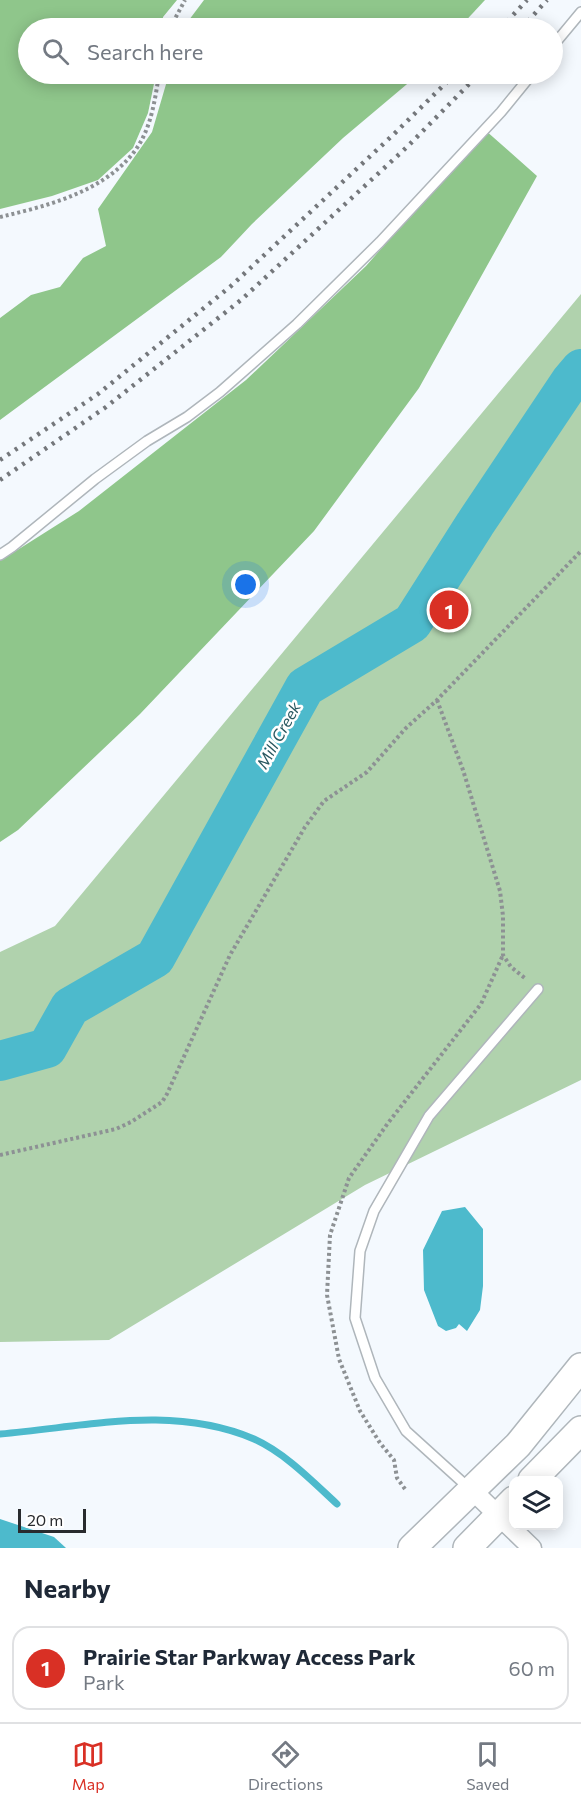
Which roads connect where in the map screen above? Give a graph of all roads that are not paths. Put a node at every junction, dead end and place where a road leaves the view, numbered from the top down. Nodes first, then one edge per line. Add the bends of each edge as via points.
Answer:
1 (581, 12) edge
2 (563, 34) edge
3 (523, 84) edge
4 (0, 555) edge
5 (538, 989) road end
6 (581, 1367) edge
7 (581, 1430) edge
8 (536, 1476) edge
9 (472, 1490) junction
10 (506, 1507) edge
11 (412, 1548) edge
12 (467, 1548) edge
13 (532, 1548) edge

1 - 2 lane
3 - 4 lane via 381,243 297,324 220,392 103,472
5 - 9 lane via 429,1116 374,1211 360,1251 355,1318 375,1378 406,1431
6 - 9 main road via 518,1444
7 - 8 main road
9 - 10 street
9 - 11 main road
10 - 12 main road
10 - 13 street

